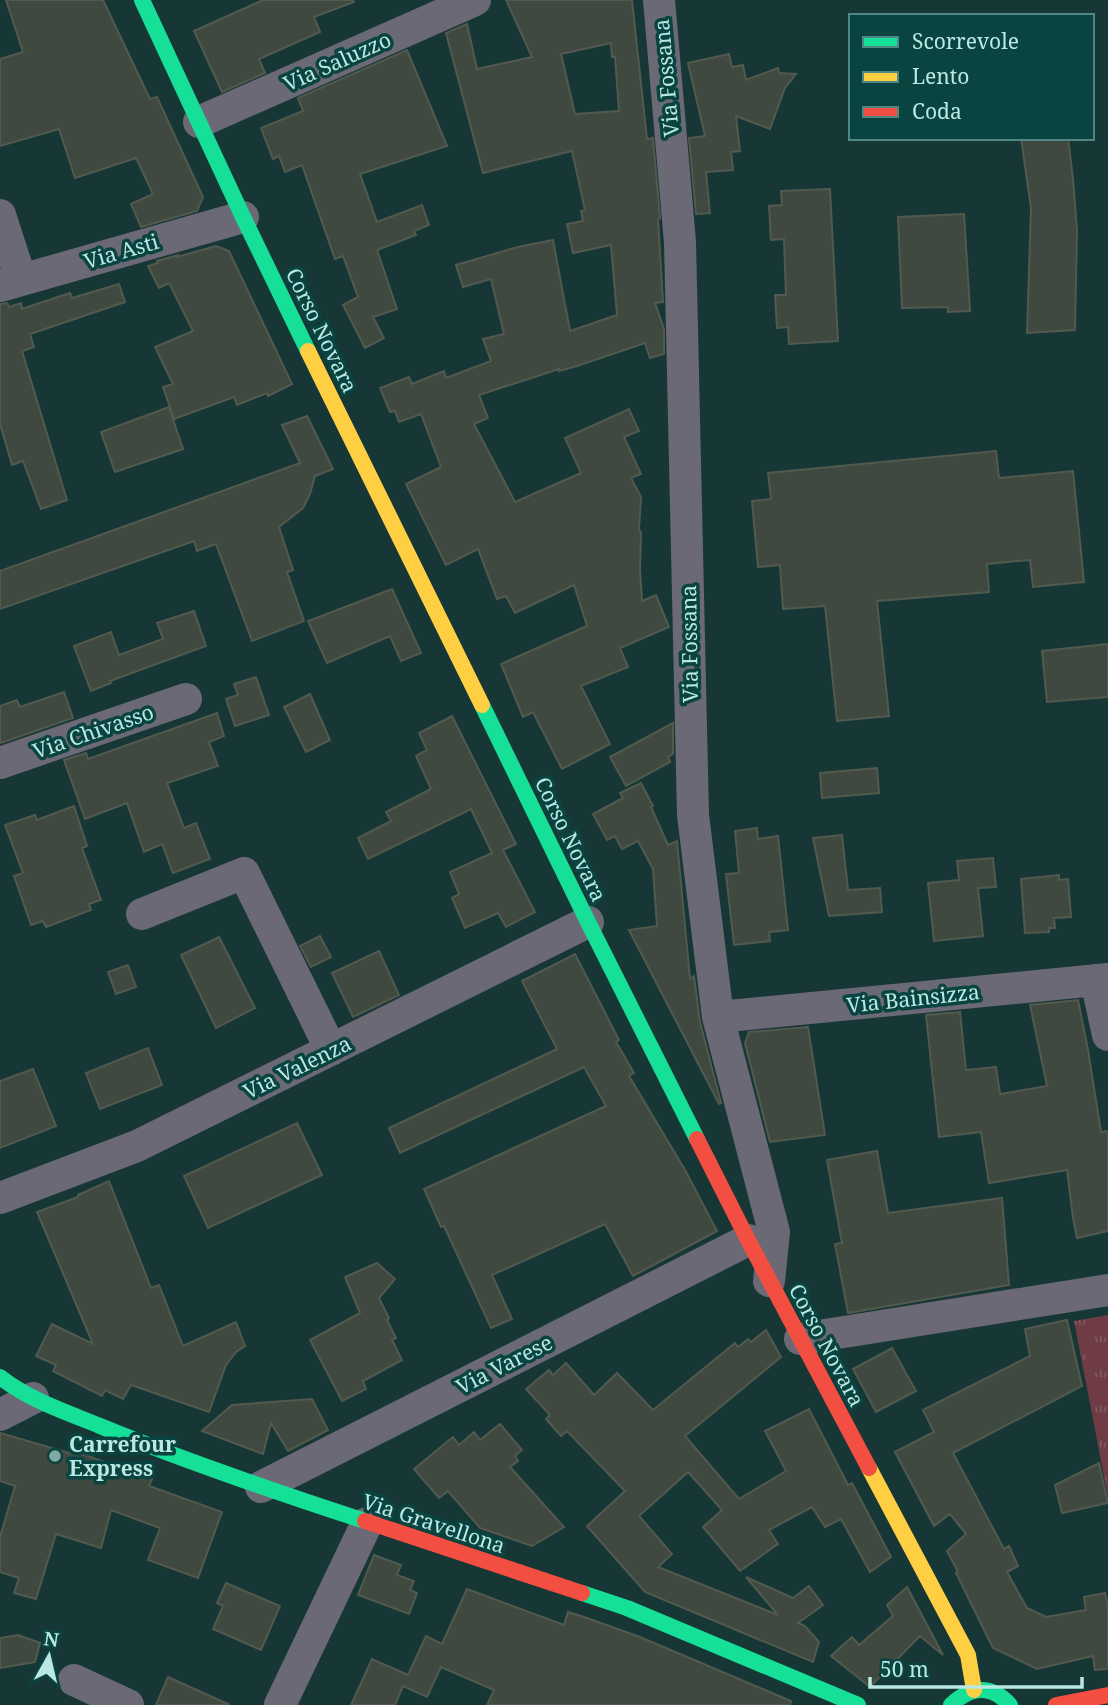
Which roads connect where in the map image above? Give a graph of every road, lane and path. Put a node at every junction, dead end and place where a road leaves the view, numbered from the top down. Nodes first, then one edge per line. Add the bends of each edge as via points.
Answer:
1 (142, 0) edge
2 (475, 0) edge
3 (659, 0) edge
4 (199, 122) junction
5 (0, 215) edge
6 (243, 217) junction
7 (10, 283) edge
8 (186, 699) dead end
9 (0, 763) edge
10 (142, 914) dead end
11 (588, 922) junction
12 (1102, 979) edge
13 (718, 1017) junction
14 (1108, 1035) edge
15 (331, 1050) junction
16 (0, 1198) edge
17 (748, 1240) junction
18 (769, 1281) junction
19 (1108, 1290) edge
20 (800, 1339) junction
21 (11, 1388) edge
22 (0, 1415) edge
23 (261, 1488) junction
24 (367, 1523) junction
25 (74, 1680) dead end
26 (813, 1686) junction
27 (974, 1690) junction
28 (1108, 1695) edge
29 (128, 1705) edge
30 (280, 1705) edge
31 (820, 1705) edge
32 (858, 1705) edge
33 (951, 1705) edge
34 (1010, 1705) edge
35 (1056, 1705) edge

1 - 4 main road, Corso Novara
2 - 4 street, Via Saluzzo
3 - 13 street, Via Fossana via 680,242 693,815
4 - 6 main road, Corso Novara
5 - 7 street
6 - 7 street, Via Asti
6 - 11 main road, Corso Novara
8 - 9 street, Via Chivasso
10 - 15 street via 244,873
11 - 15 street, Via Valenza
11 - 17 main road, Corso Novara
12 - 13 street, Via Bainsizza
12 - 14 street
13 - 18 street, Via Fossana via 774,1232
15 - 16 street, Via Valenza via 137,1146
17 - 18 main road, Corso Novara
17 - 23 street, Via Varese
18 - 20 main road, Corso Novara
19 - 20 street
20 - 27 main road, Corso Novara via 968,1655
21 - 22 street
21 - 23 main road, Via Gravellona
23 - 24 main road, Via Gravellona
24 - 26 main road, Via Gravellona via 627,1608
24 - 30 street
25 - 29 street
26 - 31 main road
26 - 32 main road, Via Gravellona
27 - 33 main road
27 - 34 main road via 999,1694
28 - 35 main road

